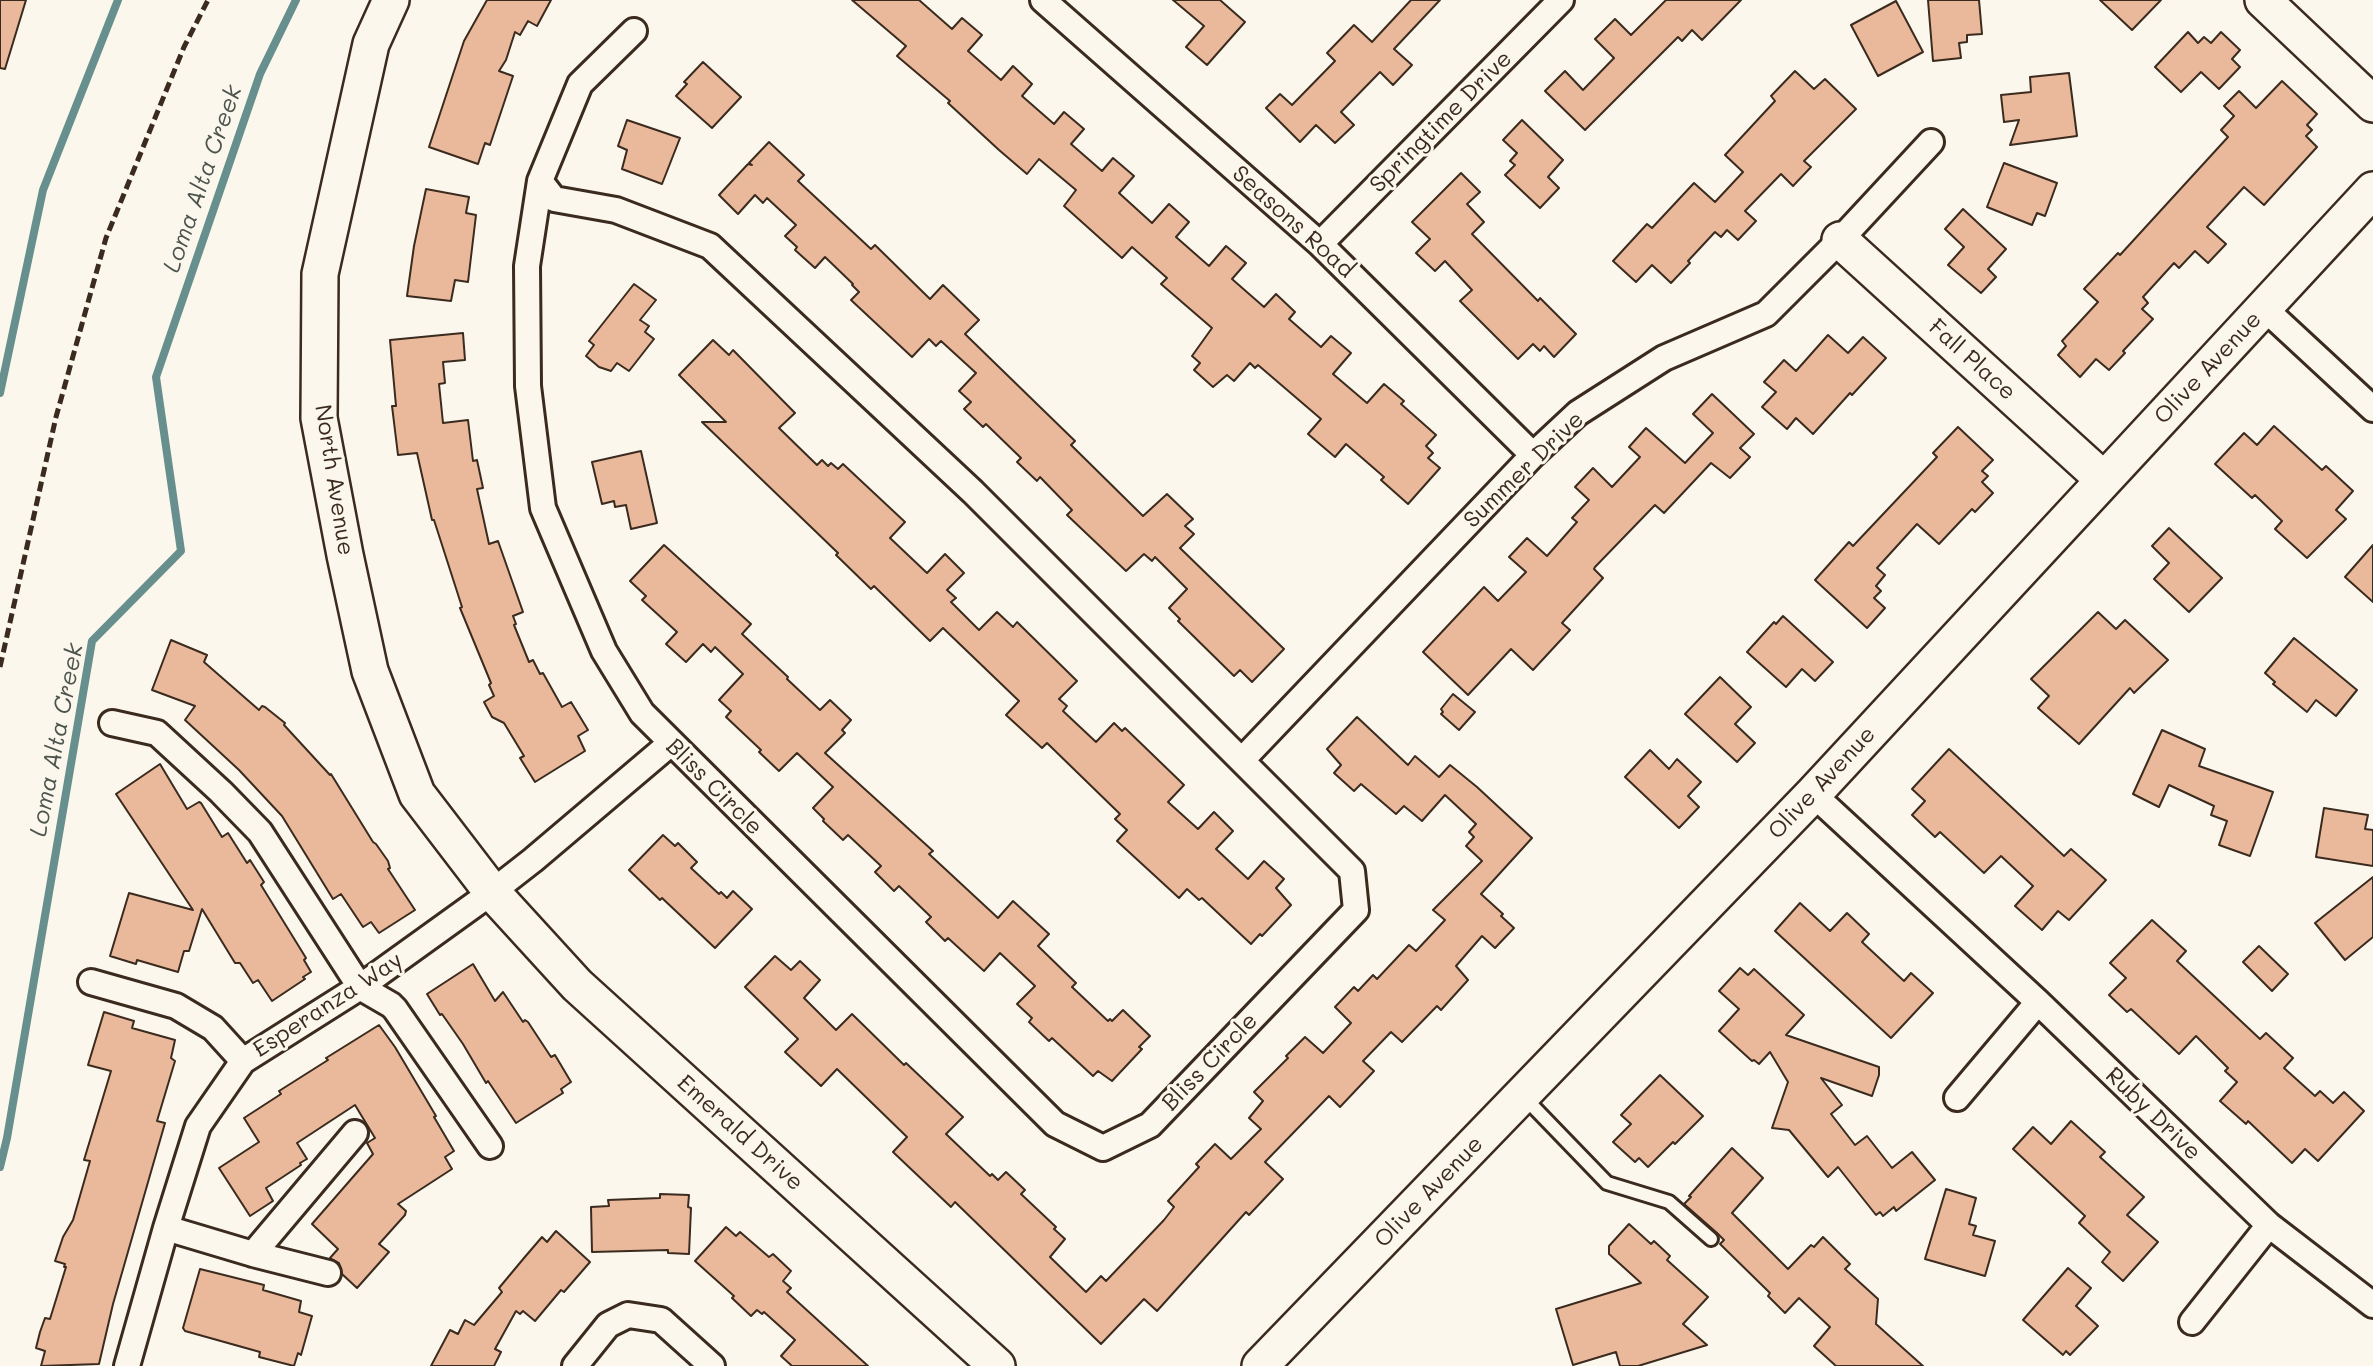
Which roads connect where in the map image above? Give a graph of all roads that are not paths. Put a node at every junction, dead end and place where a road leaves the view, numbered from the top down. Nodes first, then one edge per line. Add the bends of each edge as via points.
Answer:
1 (391, 0) edge
2 (1043, 0) edge
3 (1561, 0) edge
4 (2263, 0) edge
5 (634, 31) dead end
6 (2373, 104) edge
7 (1931, 142) dead end
8 (540, 181) junction
9 (2373, 190) edge
10 (1840, 240) junction
11 (1320, 244) junction
12 (2264, 308) junction
13 (2373, 409) edge
14 (1533, 455) junction
15 (2104, 480) junction
16 (112, 723) dead end
17 (671, 743) junction
18 (1242, 760) junction
19 (1813, 794) junction
20 (492, 892) junction
21 (91, 982) dead end
22 (360, 987) junction
23 (2038, 1002) junction
24 (243, 1061) junction
25 (1522, 1095) junction
26 (1956, 1098) dead end
27 (355, 1133) dead end
28 (490, 1146) dead end
29 (2269, 1226) junction
30 (166, 1228) junction
31 (1711, 1239) dead end
32 (253, 1254) junction
33 (328, 1273) dead end
34 (2373, 1305) edge
35 (2192, 1322) dead end
36 (127, 1366) edge
37 (575, 1366) edge
38 (712, 1366) edge
39 (997, 1366) edge
40 (1260, 1366) edge

1 - 20 main road, North Avenue via 371,44 320,274 320,418 370,671 417,794
2 - 11 street, Seasons Road
3 - 11 street, Springtime Drive
4 - 6 main road
5 - 8 street, Bliss Circle via 580,84
7 - 10 street, Summer Drive
8 - 17 street, Bliss Circle via 527,280 528,386 543,508 604,651 642,713
8 - 18 street, Bliss Circle via 554,199 616,210 710,246 973,492
9 - 12 main road, Olive Avenue
10 - 14 street, Summer Drive via 1766,314 1664,358 1578,413
10 - 15 main road, Fall Place
11 - 14 street, Seasons Road
12 - 13 street
12 - 15 main road, Olive Avenue
14 - 18 street, Summer Drive
15 - 19 main road, Olive Avenue
16 - 22 street via 158,733 260,832
17 - 18 street, Bliss Circle via 1055,1124 1103,1148 1150,1125 1356,910 1352,871
17 - 20 street, Esperanza Way
19 - 23 street, Ruby Drive
19 - 25 main road, Olive Avenue
20 - 22 street, Esperanza Way
20 - 39 main road, Emerald Drive via 577,985
21 - 24 street via 176,1006 213,1028
22 - 24 street, Esperanza Way
22 - 28 street via 391,1004
23 - 26 street
23 - 29 street, Ruby Drive
24 - 30 street, Esperanza Way via 198,1126
25 - 31 lane via 1607,1182 1669,1202
25 - 40 main road, Olive Avenue
27 - 32 street
29 - 34 street, Ruby Drive
29 - 35 street
30 - 32 street
30 - 36 street, Esperanza Way
32 - 33 street
37 - 38 street via 608,1325 628,1315 661,1320

